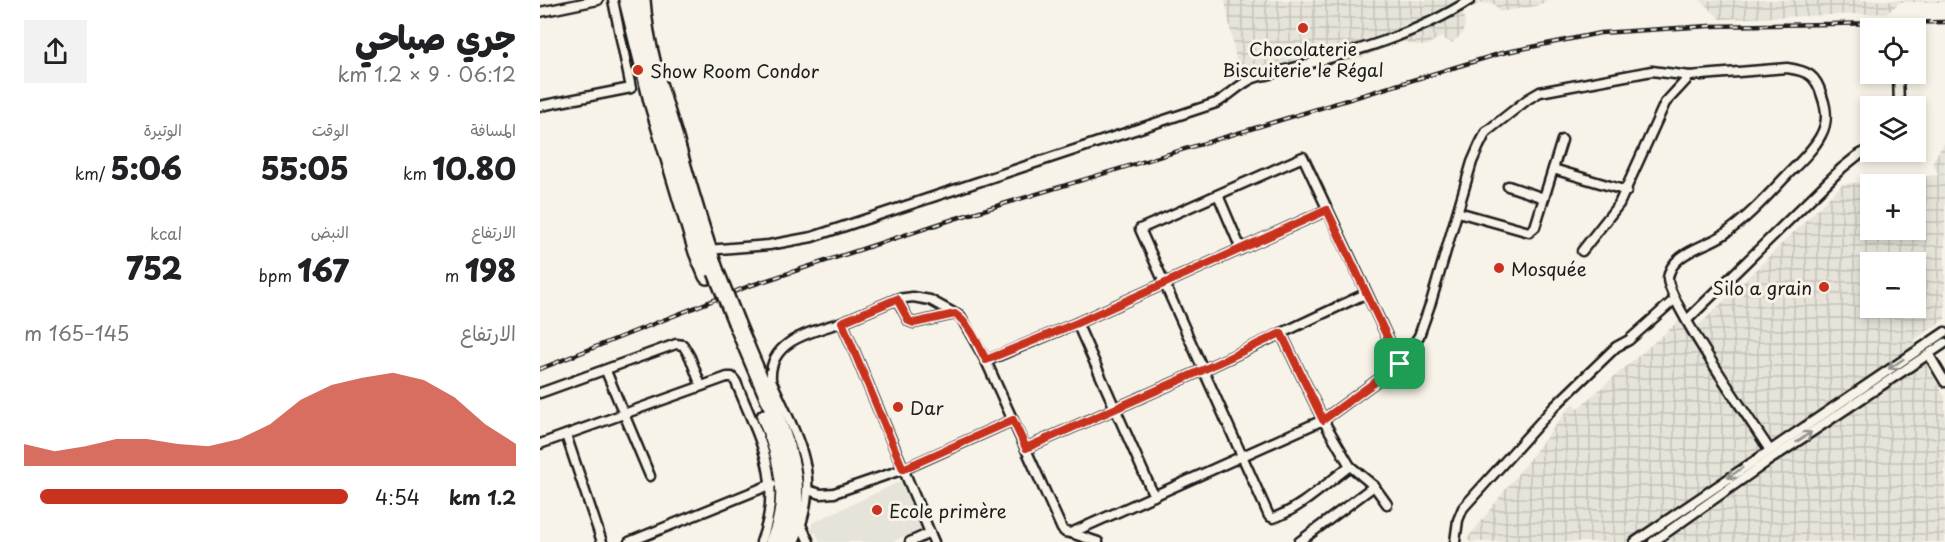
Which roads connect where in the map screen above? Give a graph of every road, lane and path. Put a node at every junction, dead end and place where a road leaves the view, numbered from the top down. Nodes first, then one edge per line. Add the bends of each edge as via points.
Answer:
1 (598, 0) edge
2 (613, 0) edge
3 (627, 0) edge
4 (642, 0) edge
5 (1470, 0) edge
6 (540, 12) edge
7 (1690, 76) junction
8 (540, 106) edge
9 (1562, 140) dead end
10 (1860, 154) edge
11 (1553, 170) junction
12 (1508, 186) dead end
13 (1627, 191) junction
14 (1218, 195) junction
15 (1544, 198) junction
16 (1327, 210) junction
17 (1458, 212) junction
18 (1241, 249) junction
19 (1582, 250) dead end
20 (703, 251) junction
21 (1164, 283) junction
22 (1365, 294) junction
23 (897, 299) junction
24 (1675, 299) junction
25 (955, 314) junction
26 (1687, 320) junction
27 (842, 322) junction
28 (1077, 323) junction
29 (732, 324) junction
30 (1945, 332) edge
31 (1281, 333) junction
32 (1945, 343) edge
33 (1929, 355) junction
34 (986, 360) junction
35 (1400, 364) junction
36 (763, 369) junction
37 (1203, 370) junction
38 (606, 371) junction
39 (1945, 382) edge
40 (701, 386) junction
41 (540, 393) edge
42 (1115, 409) junction
43 (623, 415) junction
44 (1013, 420) junction
45 (1323, 420) junction
46 (566, 435) junction
47 (540, 444) edge
48 (1026, 448) junction
49 (1769, 449) junction
50 (1243, 457) junction
51 (1350, 466) junction
52 (903, 469) junction
53 (650, 476) dead end
54 (771, 484) junction
55 (1374, 486) junction
56 (807, 490) junction
57 (1154, 496) junction
58 (1387, 504) dead end
59 (801, 525) junction
60 (930, 533) junction
61 (1071, 533) junction
62 (602, 542) edge
63 (628, 542) edge
64 (761, 542) edge
65 (773, 542) edge
66 (785, 542) edge
67 (794, 542) edge
68 (809, 542) edge
69 (910, 542) edge
70 (934, 542) edge
71 (1098, 542) edge
72 (1299, 542) edge
73 (1455, 542) edge
74 (1635, 542) edge
75 (1653, 542) edge

1 - 6 street
2 - 8 street via 631,88
3 - 20 highway via 653,105
4 - 20 highway via 648,44
5 - 20 street via 1441,19 1398,36 1258,76 1216,104 812,237
7 - 13 street via 1665,103
7 - 17 street via 1652,71 1540,92 1528,99 1486,132 1472,162
7 - 24 street via 1803,70 1820,87 1826,120 1820,138 1753,211 1723,235 1681,256 1675,263 1668,277
9 - 11 street
10 - 26 street
11 - 13 street
11 - 15 street
12 - 15 street
13 - 19 street
14 - 16 street via 1303,157
14 - 18 street
14 - 21 street via 1140,229
15 - 17 street via 1535,227 1529,232
16 - 18 street
16 - 22 street
17 - 35 street via 1419,336
18 - 21 street
20 - 29 highway, bridge
21 - 28 street
21 - 37 street
22 - 31 street
22 - 35 street
23 - 25 street via 930,300
23 - 25 street via 914,323
23 - 27 street
24 - 26 street
24 - 73 street via 1616,347 1554,407 1463,508
25 - 34 street via 968,327
26 - 49 street
27 - 36 street via 791,342
27 - 52 street
28 - 34 street
28 - 42 street
29 - 36 highway
29 - 65 highway via 783,470 783,508
30 -> 49 street
31 - 37 street
31 - 45 street
32 - 33 street
33 - 39 street
75 -> 33 street
34 - 44 street
35 - 45 street
36 - 56 street via 804,457
36 - 66 highway via 793,467 794,505
37 - 42 street
37 - 50 street
38 - 40 street via 676,344 683,345
38 - 41 street
38 - 43 street
40 - 43 street
40 - 54 street via 728,377 736,382 768,464
42 - 48 street
42 - 57 street
43 - 46 street
43 - 53 street
44 - 48 street
44 - 52 street
45 - 50 street
45 - 51 street
46 - 47 street
46 - 62 street
48 - 61 street via 1062,529
49 -> 74 street
50 - 51 street via 1273,518
50 - 57 street
51 - 55 street
52 - 56 street via 834,493
52 - 60 street
54 - 63 street
54 - 64 street via 769,522
55 - 58 street
55 - 72 street
56 - 59 street
57 - 61 street
59 - 67 street
59 - 68 street
60 - 69 street
60 - 70 street
61 - 71 street

